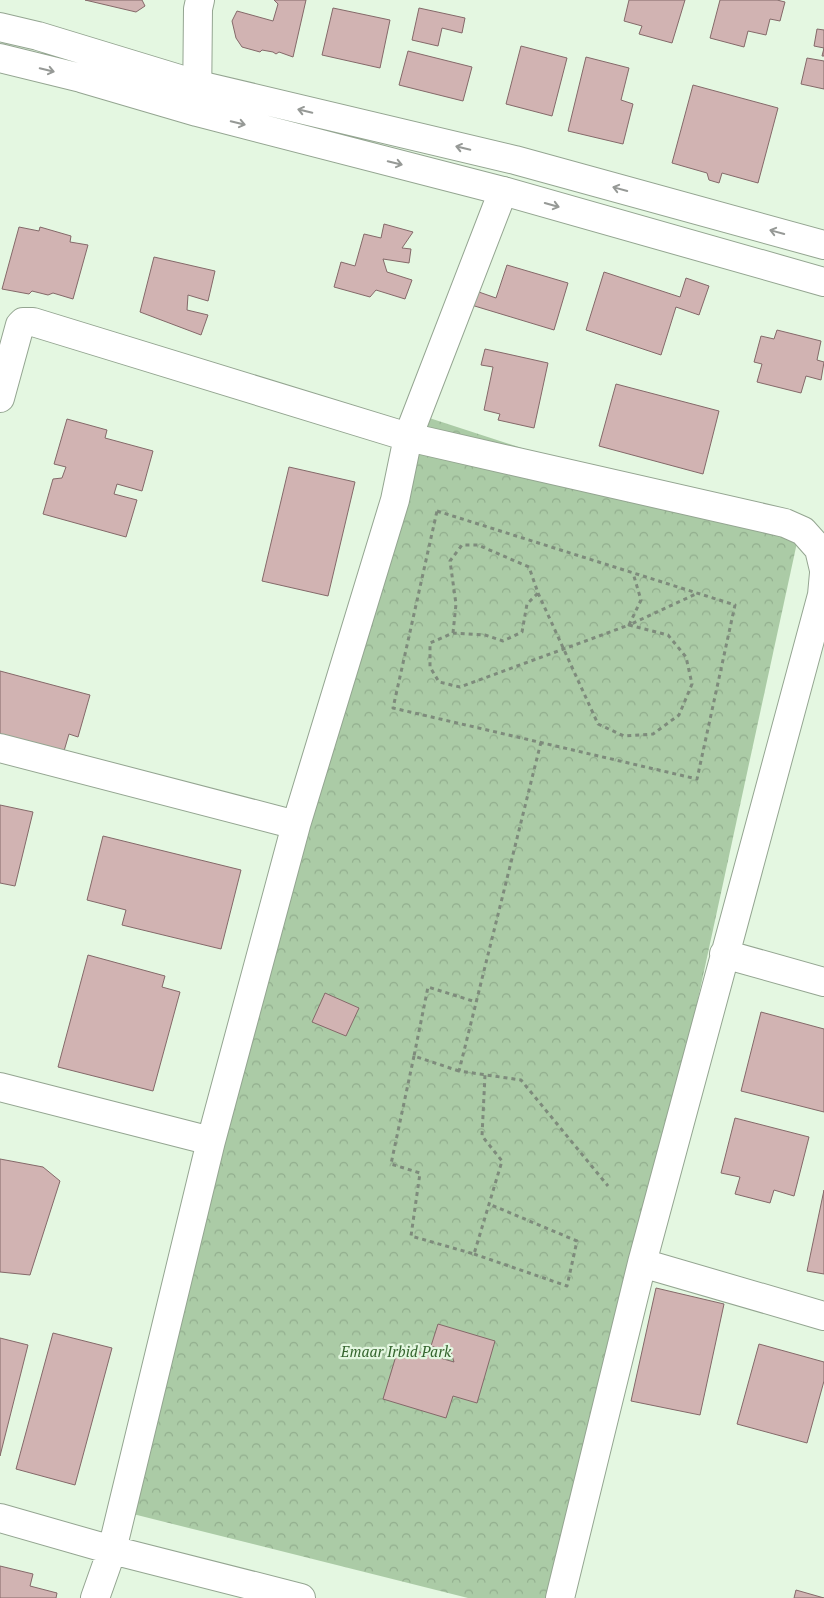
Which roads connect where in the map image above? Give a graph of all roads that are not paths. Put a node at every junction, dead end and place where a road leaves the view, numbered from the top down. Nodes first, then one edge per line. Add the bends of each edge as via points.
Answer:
1 (200, 0) edge
2 (0, 27) edge
3 (0, 58) edge
4 (199, 86) junction
5 (197, 112) junction
6 (503, 190) junction
7 (824, 245) edge
8 (824, 282) edge
9 (0, 398) edge
10 (408, 437) junction
11 (824, 571) edge
12 (0, 748) edge
13 (296, 826) junction
14 (724, 954) junction
15 (824, 982) edge
16 (0, 1087) edge
17 (211, 1141) junction
18 (642, 1263) junction
19 (824, 1316) edge
20 (0, 1518) edge
21 (112, 1550) junction
22 (95, 1598) edge
23 (301, 1598) edge
24 (560, 1598) edge

1 - 4 street
2 - 4 street
3 -> 5 street
4 - 5 street
7 -> 4 street via 515,160
5 -> 6 street
6 -> 8 street
6 - 10 street
9 - 10 street via 20,325 28,321
10 - 11 street via 785,523 803,531 820,549
10 - 13 street via 395,500
11 - 14 street via 822,595
12 - 13 street
13 - 17 street
14 - 15 street
14 - 18 street
16 - 17 street
17 - 21 street
18 - 19 street
18 - 24 street
20 - 21 street
21 - 22 street
21 - 23 street

